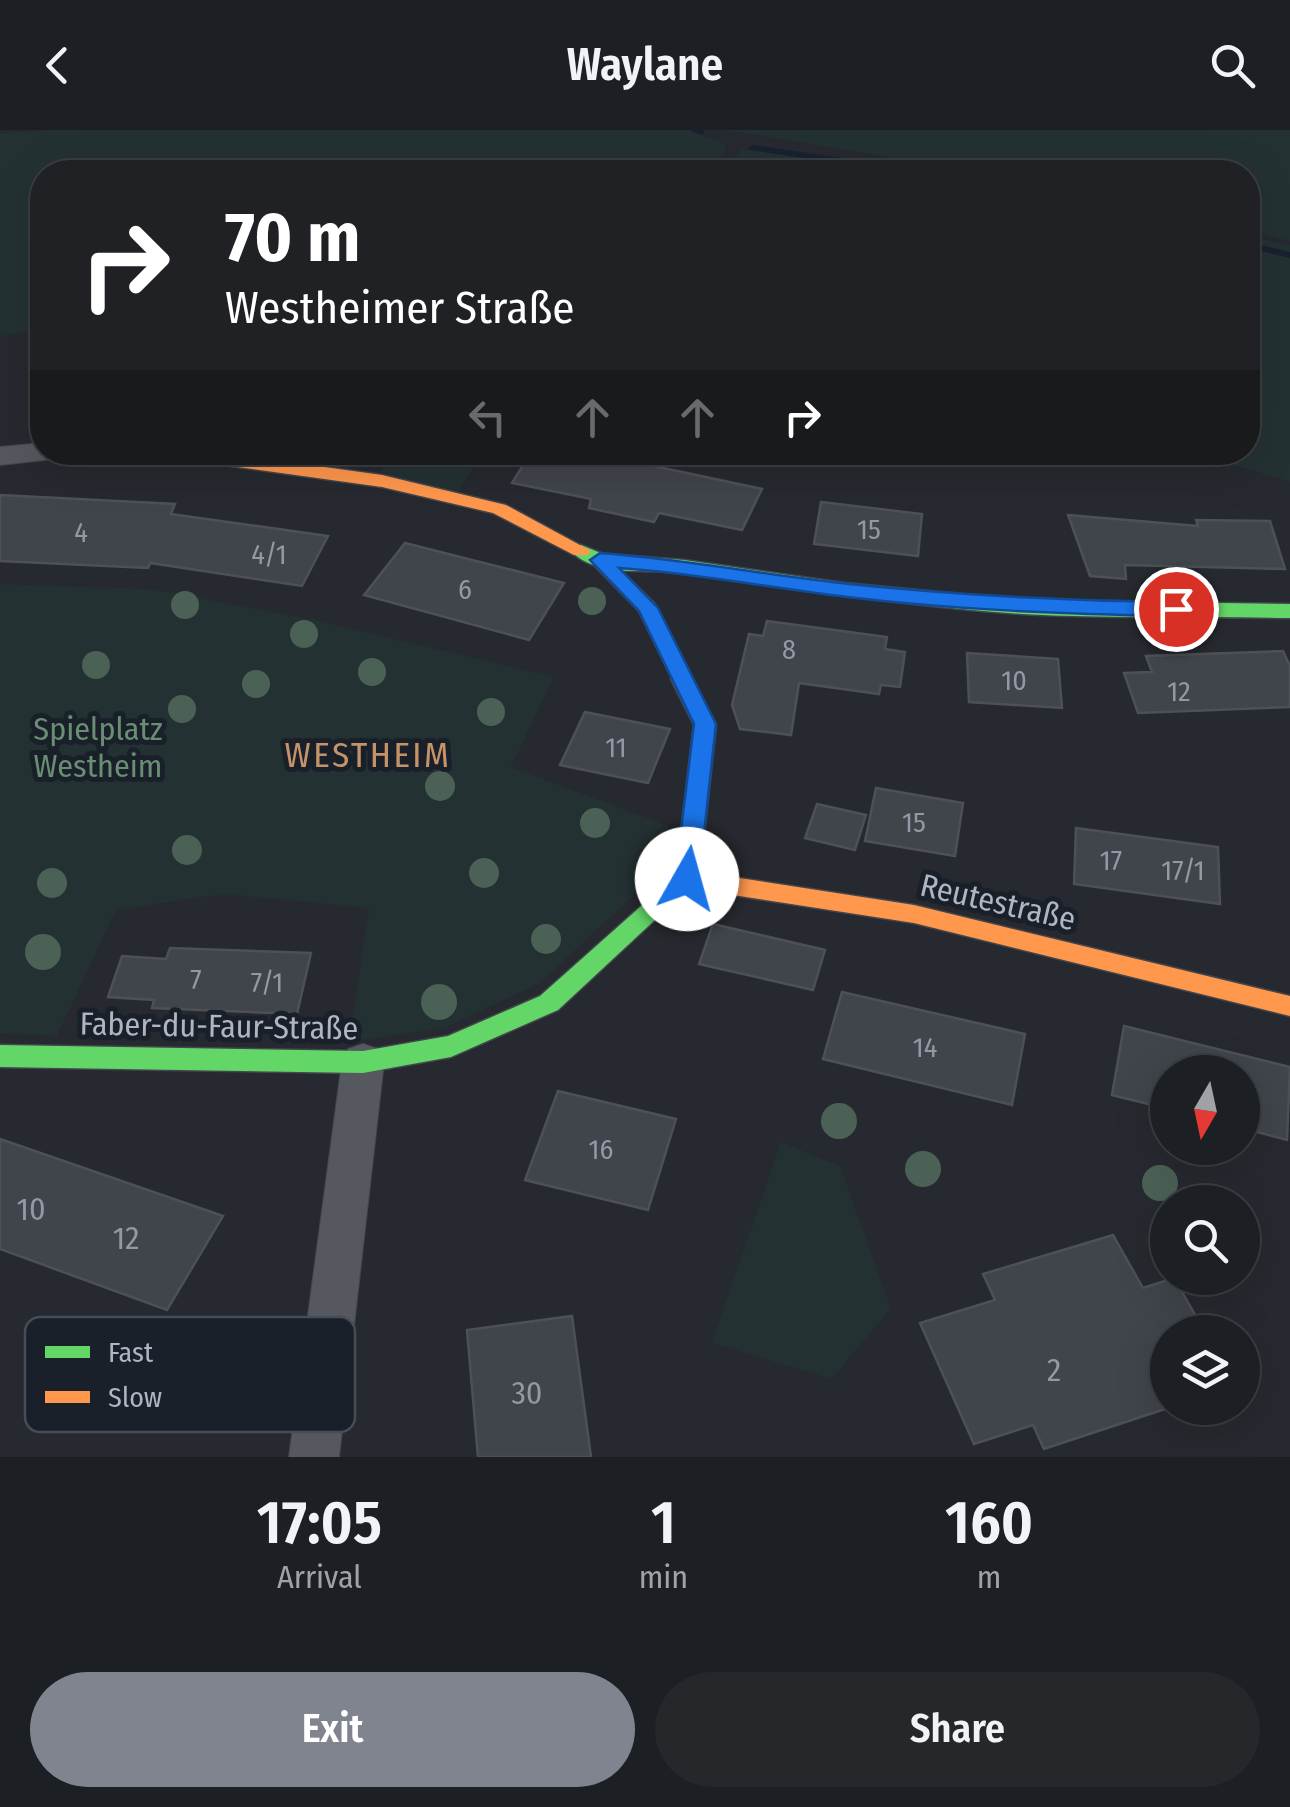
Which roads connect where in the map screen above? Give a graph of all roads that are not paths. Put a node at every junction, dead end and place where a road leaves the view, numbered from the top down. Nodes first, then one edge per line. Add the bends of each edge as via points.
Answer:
1 (30, 453) edge
2 (0, 456) edge
3 (266, 465) edge
4 (600, 560) junction
5 (1290, 611) edge
6 (687, 879) junction
7 (1290, 1006) edge
8 (0, 1056) edge
9 (363, 1062) junction
10 (331, 1317) edge
11 (317, 1432) edge
12 (314, 1457) edge

1 - 2 street
3 - 4 street via 382,481 498,509
4 - 5 street via 1023,606
4 - 6 street via 647,608 705,724
6 - 7 street, Reutestraße via 914,914
6 - 9 street, Faber-du-Faur-Straße via 550,1003 451,1046
8 - 9 street, Faber-du-Faur-Straße
9 - 10 street
11 - 12 street

